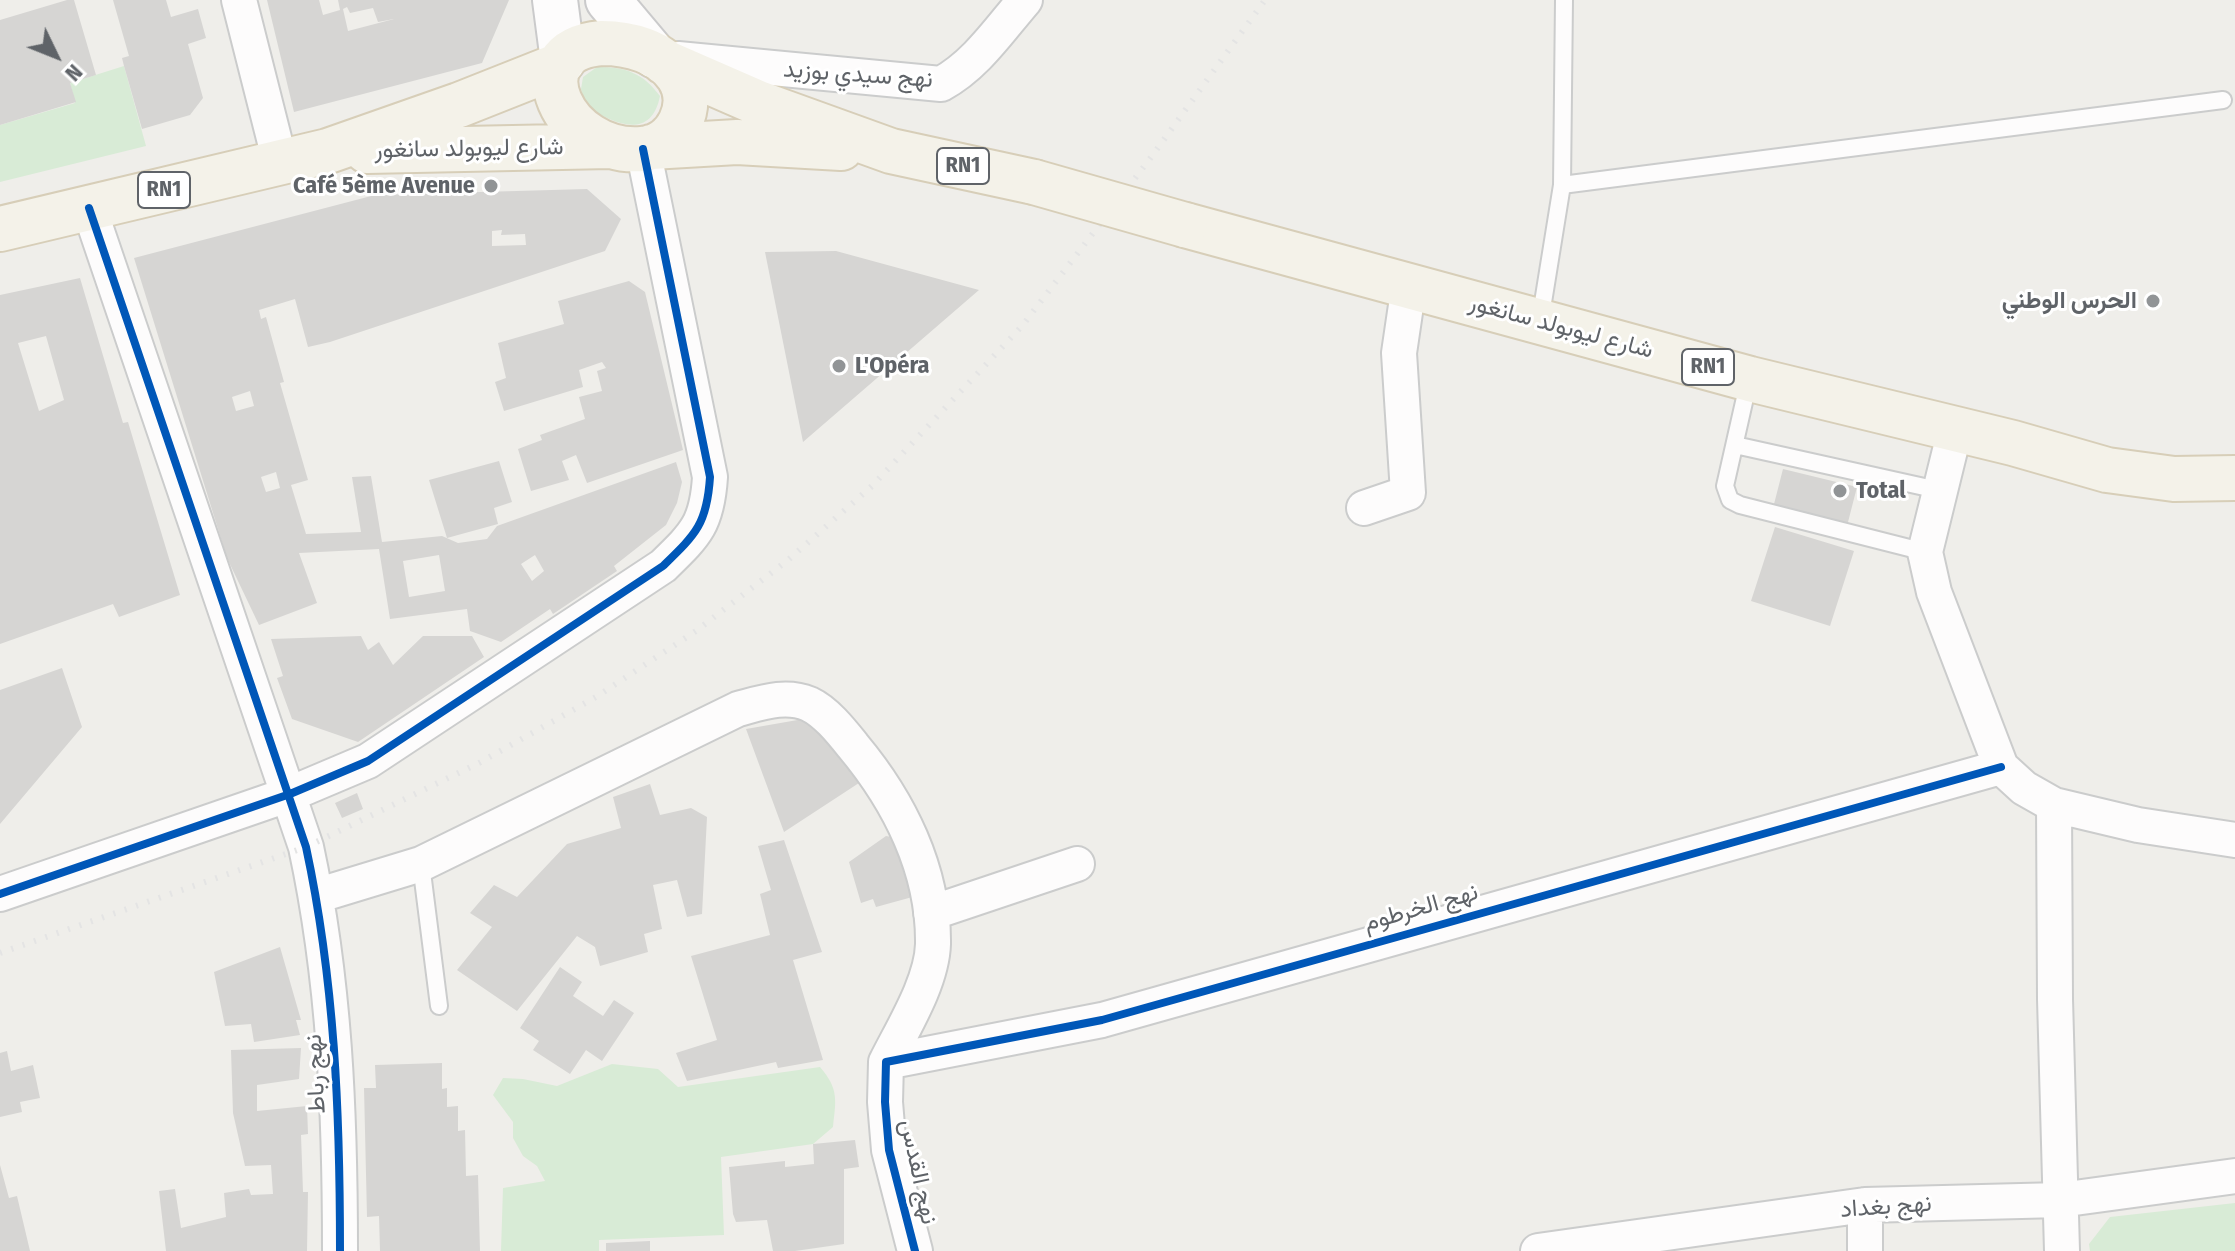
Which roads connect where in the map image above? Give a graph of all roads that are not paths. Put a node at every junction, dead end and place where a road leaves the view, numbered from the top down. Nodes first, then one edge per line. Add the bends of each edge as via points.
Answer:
1 (239, 0) edge
2 (555, 0) edge
3 (608, 0) edge
4 (1025, 0) edge
5 (1564, 0) edge
6 (659, 59) junction
7 (561, 63) junction
8 (2223, 100) dead end
9 (635, 147) junction
10 (328, 151) junction
11 (891, 151) junction
12 (280, 162) junction
13 (1562, 185) junction
14 (89, 208) junction
15 (0, 229) edge
16 (1409, 285) junction
17 (1540, 321) junction
18 (1750, 379) junction
19 (1955, 430) junction
20 (1735, 445) junction
21 (2235, 478) edge
22 (1938, 490) junction
23 (1364, 508) dead end
24 (1925, 552) junction
25 (2001, 767) junction
26 (290, 794) junction
27 (2054, 805) junction
28 (2235, 840) edge
29 (421, 864) junction
30 (1077, 864) dead end
31 (0, 894) edge
32 (316, 896) junction
33 (931, 913) junction
34 (439, 1006) dead end
35 (886, 1062) junction
36 (2235, 1176) edge
37 (2060, 1200) junction
38 (1865, 1205) junction
39 (340, 1251) edge
40 (915, 1251) edge
41 (1538, 1251) edge
42 (1865, 1251) edge
43 (2062, 1251) edge

1 - 12 street
2 - 7 main road
3 - 6 main road
4 - 6 street, نهج سيدي بوزيد via 959,74 941,84
5 - 13 lane
6 - 7 main road, شارع ليوبولد سانغور / RN1 via 621,43 602,43 573,50
6 - 9 main road via 677,75 686,109 667,140
6 - 11 main road, شارع ليوبولد سانغور / RN1 via 758,103
7 - 9 main road, شارع ليوبولد سانغور via 556,100 578,129 593,139
7 - 10 main road, شارع ليوبولد سانغور / RN1
8 - 13 lane
9 - 10 main road, شارع ليوبولد سانغور / RN1
9 - 11 main road, شارع ليوبولد سانغور / RN1 via 737,142
9 - 26 street via 710,477 708,507 693,537 663,566 368,761
10 - 12 main road, شارع ليوبولد سانغور / RN1
11 - 16 main road, شارع ليوبولد سانغور / RN1, bridge via 1034,182
12 - 14 main road, شارع ليوبولد سانغور / RN1
13 - 17 lane
14 - 15 main road, شارع ليوبولد سانغور / RN1
14 - 26 street, نهج رباط
16 - 17 main road, شارع ليوبولد سانغور / RN1
16 - 23 street via 1399,353 1408,493
17 - 18 main road, شارع ليوبولد سانغور / RN1
18 - 19 main road, شارع ليوبولد سانغور / RN1
18 - 20 lane
19 - 21 main road, شارع ليوبولد سانغور / RN1 via 2107,470 2174,479
19 - 22 street
20 - 22 lane
20 - 24 lane via 1725,486 1730,500
22 - 24 street
24 - 25 street via 1934,592
25 - 27 street
25 - 35 street, نهج الخرطوم via 1102,1020
26 - 31 street
26 - 32 street, نهج رباط
27 - 28 street
27 - 37 street
29 - 32 street
29 - 33 street via 738,709 778,699 809,704 836,725 880,779 913,839
29 - 34 lane
30 - 33 street
32 - 39 street, نهج رباط via 334,1027
33 - 35 street via 933,948 921,992
35 - 40 street, نهج القدس via 889,1150
36 - 37 street, نهج بغداد
37 - 38 street, نهج بغداد
37 - 43 street
38 - 41 street, نهج بغداد
38 - 42 street

